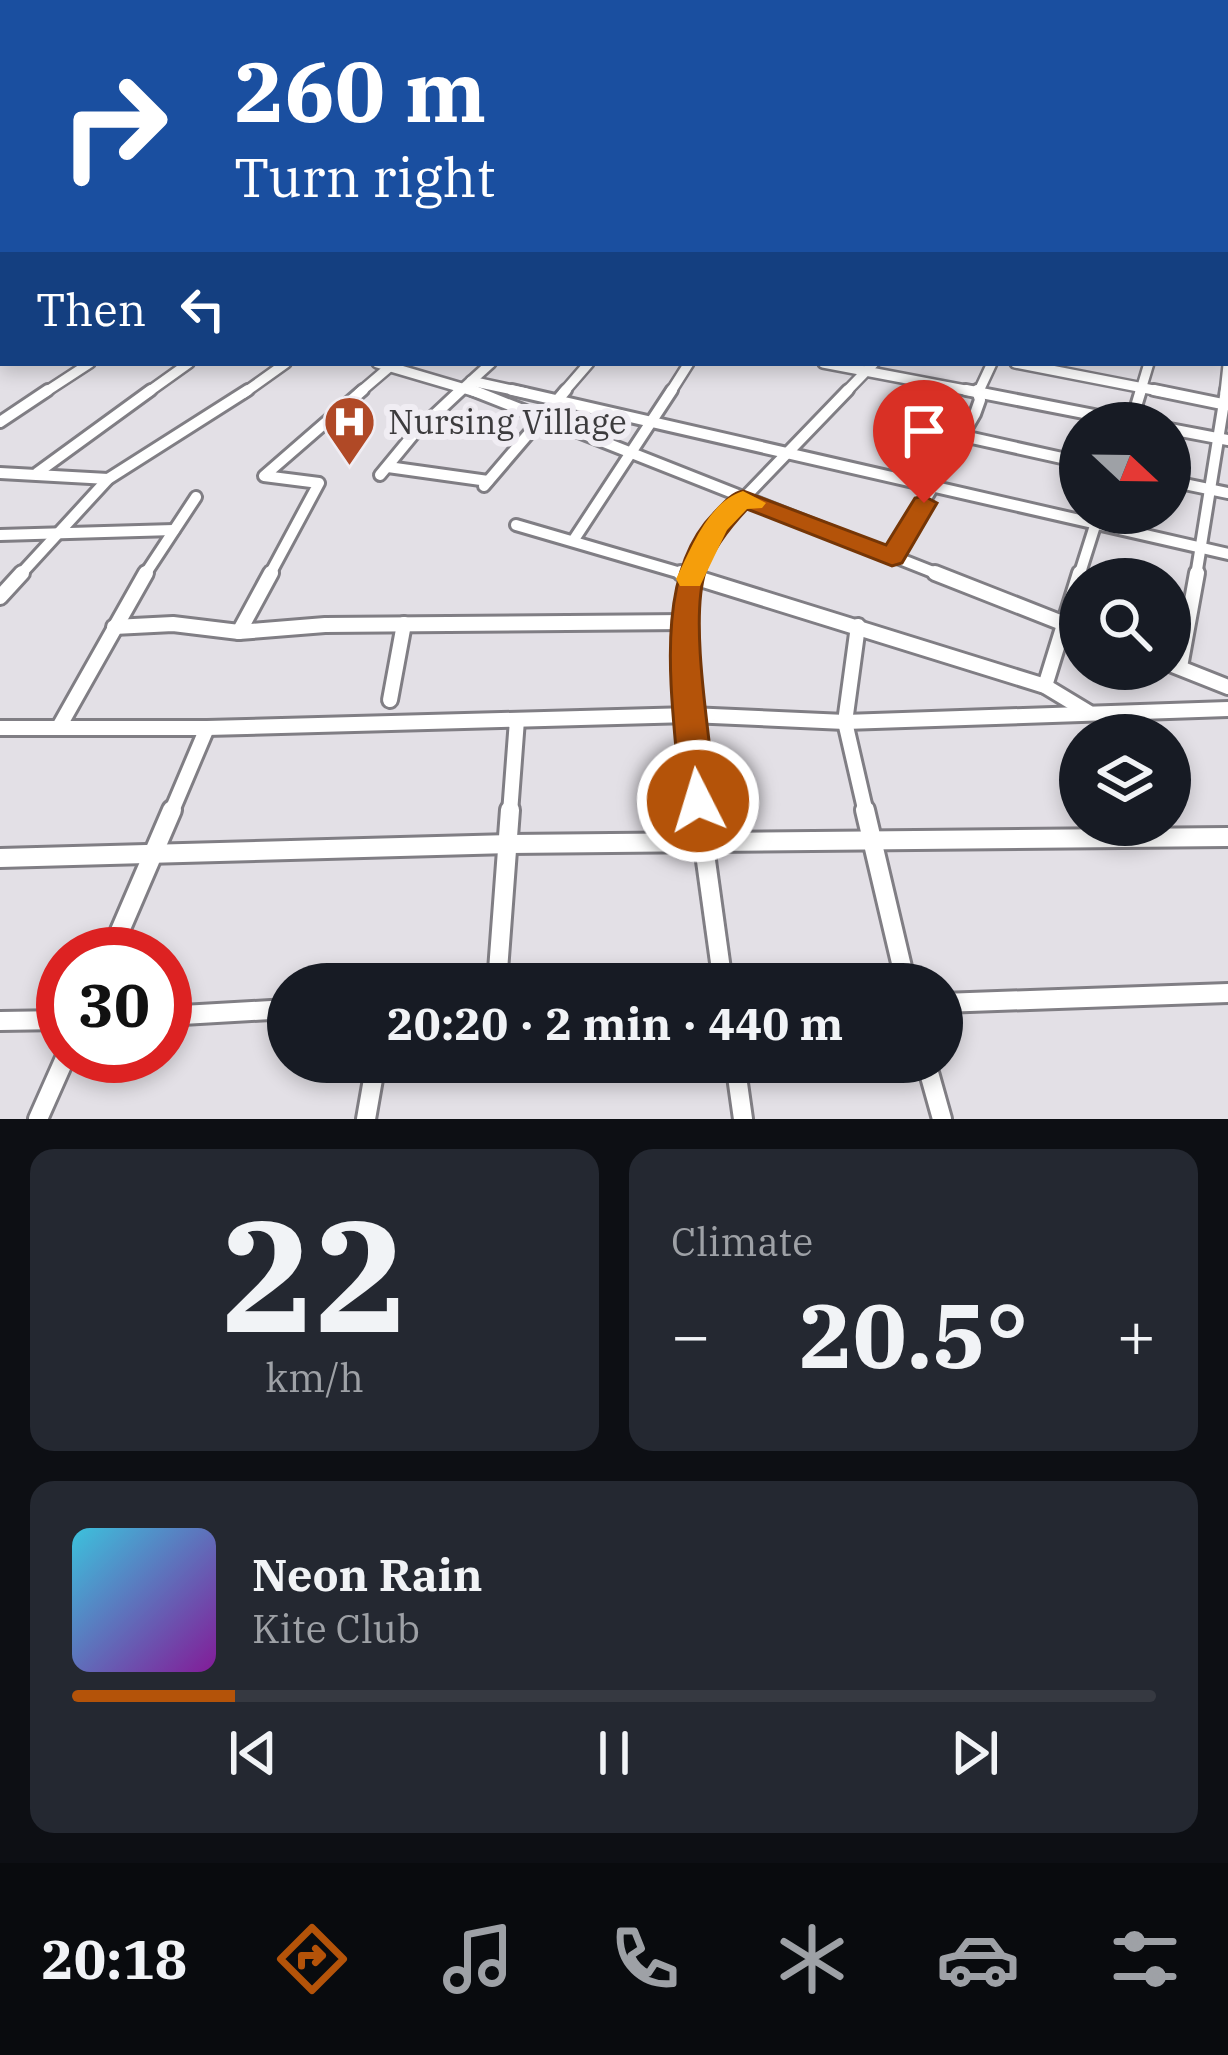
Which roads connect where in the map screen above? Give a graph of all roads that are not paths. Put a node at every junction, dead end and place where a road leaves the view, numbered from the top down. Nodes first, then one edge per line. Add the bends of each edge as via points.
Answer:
1 (85, 366) edge
2 (185, 366) edge
3 (282, 366) edge
4 (385, 366) edge
5 (395, 366) edge
6 (488, 366) edge
7 (586, 366) edge
8 (687, 366) edge
9 (990, 366) edge
10 (1148, 366) edge
11 (1228, 366) edge
12 (871, 367) edge
13 (1069, 368) edge
14 (467, 384) junction
15 (1141, 387) junction
16 (976, 391) junction
17 (555, 402) junction
18 (1137, 402) edge
19 (1225, 405) edge
20 (1059, 408) edge
21 (539, 417) junction
22 (0, 422) edge
23 (651, 425) junction
24 (1191, 433) edge
25 (963, 436) junction
26 (1224, 439) edge
27 (632, 454) junction
28 (784, 455) junction
29 (1059, 457) edge
30 (37, 472) junction
31 (0, 473) edge
32 (108, 479) junction
33 (1191, 485) edge
34 (933, 487) junction
35 (1210, 489) junction
36 (1228, 493) edge
37 (196, 497) dead end
38 (743, 499) junction
39 (1059, 511) edge
40 (516, 525) dead end
41 (174, 530) junction
42 (1153, 534) edge
43 (54, 535) junction
44 (0, 536) edge
45 (573, 541) junction
46 (1202, 548) junction
47 (1228, 554) edge
48 (892, 557) junction
49 (691, 574) junction
50 (1191, 596) edge
51 (0, 597) edge
52 (1059, 621) edge
53 (686, 622) junction
54 (404, 624) junction
55 (858, 626) junction
56 (114, 627) junction
57 (1059, 630) edge
58 (238, 632) junction
59 (1191, 672) edge
60 (1045, 686) junction
61 (1228, 687) edge
62 (389, 700) dead end
63 (1228, 709) edge
64 (1090, 712) junction
65 (690, 715) junction
66 (517, 720) junction
67 (845, 722) junction
68 (59, 727) junction
69 (0, 728) edge
70 (207, 728) junction
71 (1228, 837) edge
72 (876, 843) junction
73 (510, 844) junction
74 (701, 844) junction
75 (153, 855) junction
76 (0, 858) edge
77 (122, 927) edge
78 (499, 963) edge
79 (720, 963) edge
80 (902, 963) edge
81 (1228, 993) edge
82 (963, 1002) edge
83 (267, 1010) edge
84 (192, 1014) edge
85 (36, 1020) edge
86 (0, 1021) edge
87 (54, 1083) edge
88 (372, 1083) edge
89 (738, 1083) edge
90 (932, 1083) edge
91 (38, 1119) edge
92 (366, 1119) edge
93 (743, 1119) edge
94 (941, 1119) edge

1 - 22 street
2 - 30 street
3 - 32 street
4 - 58 street via 264,476 319,483
5 - 14 street
6 - 14 street
7 - 17 street
8 - 23 street
9 - 16 street
10 - 15 street
11 - 19 street
12 - 16 street
12 - 28 street
13 - 15 street
14 - 17 street
14 - 21 street
14 - 21 street via 384,471 486,484
15 - 18 street
15 - 19 street
16 - 20 street
16 - 25 street via 980,400
17 - 21 street
17 - 23 street
19 - 26 street
21 - 27 street
23 - 27 street
23 - 28 street
24 - 26 street
25 - 29 street
25 - 34 street
26 - 35 street
27 - 38 street
27 - 45 street
28 - 34 street
28 - 38 street
30 - 31 street
30 - 32 street
32 - 43 street
33 - 35 street
34 - 39 street
34 - 48 street
35 - 36 street
35 - 46 street
37 - 41 street
38 - 48 street
38 - 49 street via 716,526
40 - 45 street
41 - 43 street
41 - 56 street
42 - 46 street
43 - 44 street
43 - 51 street
45 - 49 street
46 - 47 street
46 - 50 street
48 - 52 street
49 - 53 street
49 - 55 street
53 - 54 street
53 - 65 street
54 - 58 street
54 - 62 street
55 - 60 street
55 - 67 street
56 - 58 street
56 - 68 street
57 - 60 street
59 - 61 street
60 - 64 street
63 - 64 street
64 - 67 street
65 - 66 street
65 - 67 street
65 - 74 street
66 - 70 street
66 - 73 street
67 - 72 street
68 - 69 street
68 - 70 street
70 - 75 street
71 - 72 street
72 - 74 street
72 - 80 street
73 - 74 street
73 - 75 street
73 - 78 street
74 - 79 street
75 - 76 street
75 - 77 street
81 - 82 street
83 - 84 street
85 - 86 street
87 - 91 street
88 - 92 street
89 - 93 street
90 - 94 street

